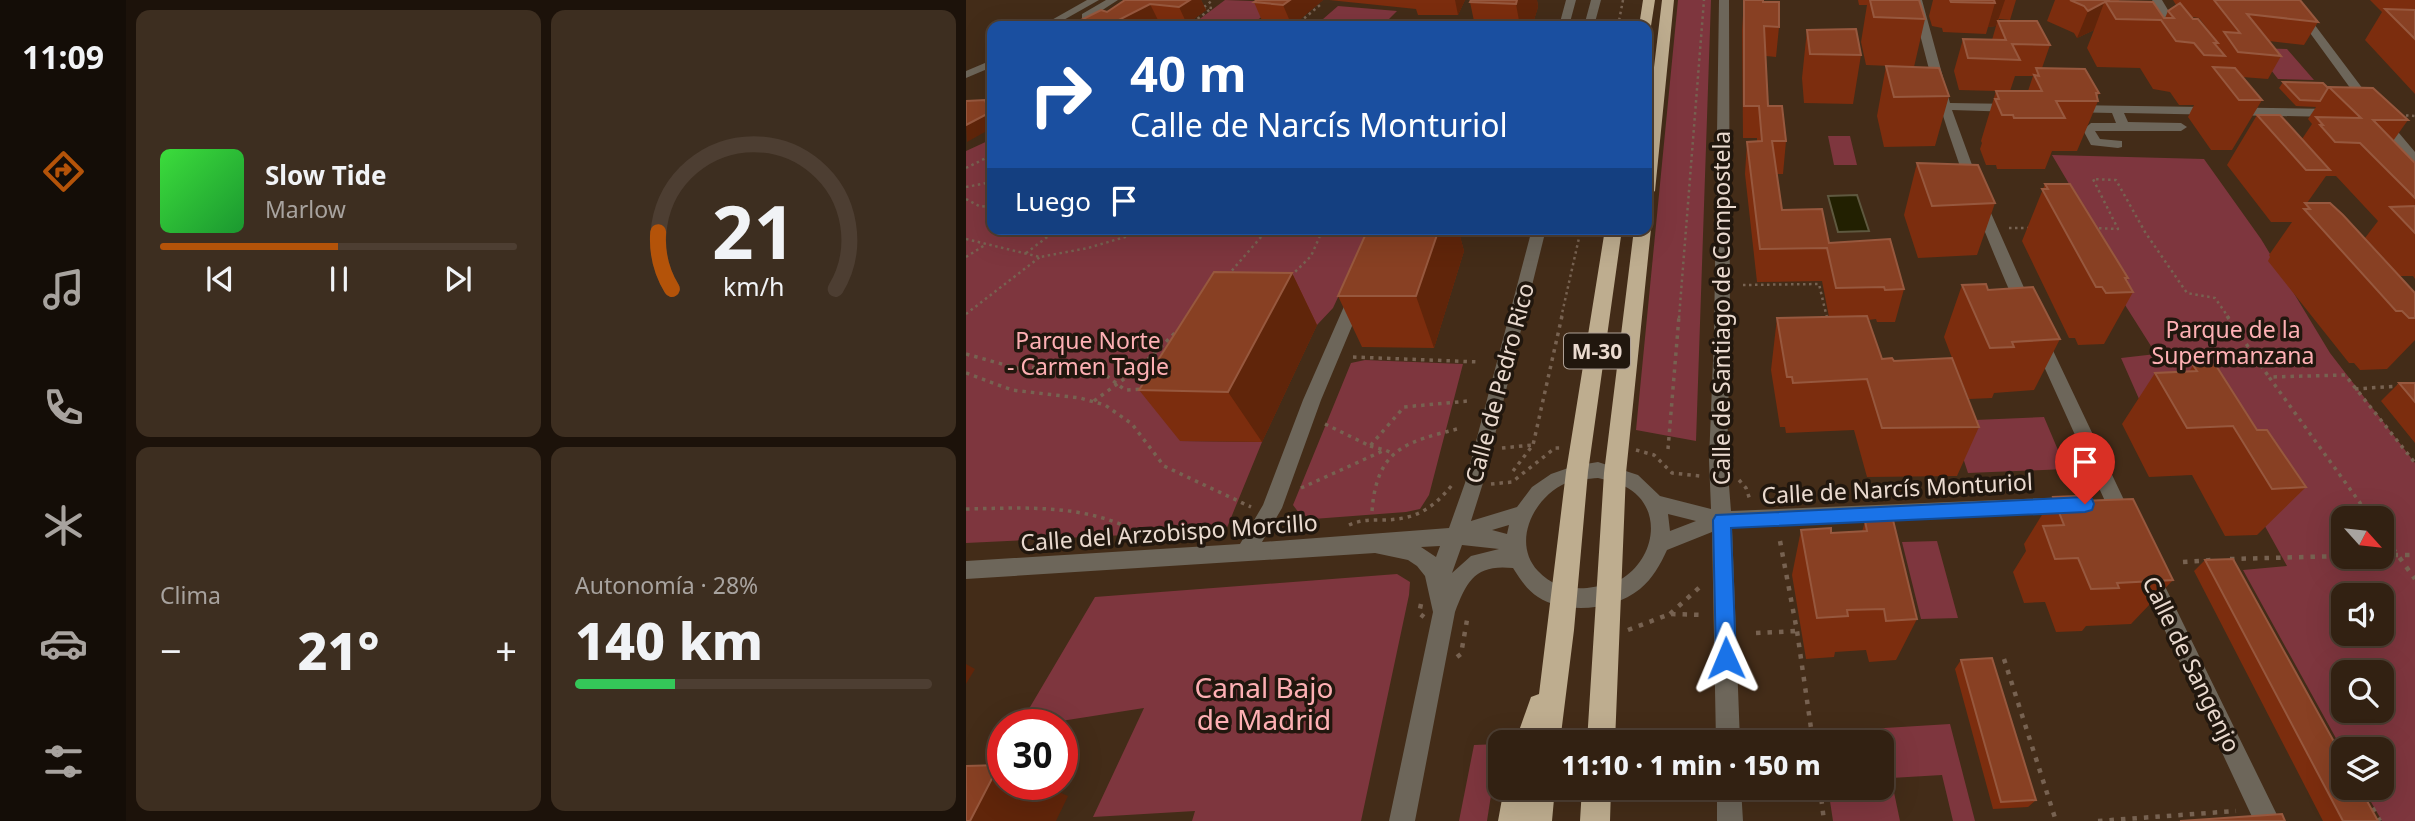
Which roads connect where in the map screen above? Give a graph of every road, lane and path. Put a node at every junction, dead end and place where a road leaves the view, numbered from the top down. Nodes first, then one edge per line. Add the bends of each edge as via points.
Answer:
1 (1094, 0) edge
2 (1113, 0) edge
3 (1213, 0) edge
4 (1313, 0) edge
5 (1571, 0) edge
6 (1596, 0) edge
7 (1623, 0) edge
8 (1649, 0) edge
9 (1668, 0) edge
10 (1704, 0) edge
11 (1724, 0) edge
12 (1917, 0) edge
13 (2157, 0) edge
14 (2291, 0) edge
15 (1266, 18) edge
16 (1054, 21) edge
17 (1076, 21) edge
18 (1195, 21) edge
19 (1262, 21) edge
20 (1301, 21) edge
21 (1565, 21) edge
22 (1590, 21) edge
23 (1619, 21) edge
24 (1646, 21) edge
25 (2184, 43) edge
26 (987, 54) edge
27 (966, 64) edge
28 (987, 65) edge
29 (966, 75) edge
30 (1698, 79) junction
31 (1708, 80) dead end
32 (1945, 106) junction
33 (2230, 106) junction
34 (2024, 108) edge
35 (2063, 109) edge
36 (2116, 110) junction
37 (2376, 114) junction
38 (2124, 126) junction
39 (2181, 127) dead end
40 (2246, 128) edge
41 (2118, 144) dead end
42 (1652, 146) edge
43 (987, 158) edge
44 (2415, 160) edge
45 (966, 168) edge
46 (987, 182) edge
47 (966, 187) edge
48 (966, 199) edge
49 (987, 207) edge
50 (1989, 228) junction
51 (2031, 228) dead end
52 (2092, 228) edge
53 (1050, 235) edge
54 (1132, 235) edge
55 (1263, 235) edge
56 (1321, 235) edge
57 (1537, 235) edge
58 (1580, 235) edge
59 (1613, 235) edge
60 (1642, 235) edge
61 (966, 239) edge
62 (986, 244) junction
63 (1025, 254) junction
64 (966, 257) edge
65 (1040, 257) junction
66 (1288, 278) edge
67 (1365, 278) edge
68 (1223, 280) edge
69 (1743, 285) dead end
70 (966, 314) edge
71 (1827, 320) edge
72 (1186, 321) edge
73 (966, 354) edge
74 (1353, 357) dead end
75 (1479, 362) dead end
76 (966, 373) edge
77 (2269, 377) junction
78 (1155, 385) edge
79 (2407, 385) edge
80 (1119, 386) junction
81 (2355, 389) junction
82 (1094, 401) junction
83 (1468, 401) dead end
84 (1325, 424) dead end
85 (1461, 428) dead end
86 (1370, 446) junction
87 (1533, 446) junction
88 (1502, 448) dead end
89 (1567, 448) dead end
90 (1668, 449) dead end
91 (1385, 450) junction
92 (1634, 450) dead end
93 (1392, 453) junction
94 (2415, 463) edge
95 (1513, 471) dead end
96 (1577, 472) junction
97 (1615, 473) junction
98 (1705, 477) dead end
99 (1731, 477) dead end
100 (1456, 484) dead end
101 (1484, 484) dead end
102 (1296, 491) dead end
103 (1657, 503) junction
104 (2099, 504) junction
105 (2362, 506) edge
106 (1751, 507) dead end
107 (1252, 508) dead end
108 (966, 509) edge
109 (1372, 511) dead end
110 (1520, 514) junction
111 (1372, 520) dead end
112 (1722, 520) junction
113 (1456, 536) junction
114 (1119, 537) dead end
115 (1780, 541) dead end
116 (1661, 543) junction
117 (1375, 544) junction
118 (2394, 550) edge
119 (1246, 552) junction
120 (1518, 553) junction
121 (2394, 555) edge
122 (2398, 555) junction
123 (2415, 555) edge
124 (2331, 556) edge
125 (2228, 559) junction
126 (2183, 562) dead end
127 (966, 570) edge
128 (2235, 571) edge
129 (2415, 579) edge
130 (1708, 592) dead end
131 (1430, 593) junction
132 (1609, 595) junction
133 (1563, 597) junction
134 (1707, 603) dead end
135 (1670, 614) junction
136 (1443, 615) junction
137 (1624, 630) dead end
138 (1797, 631) junction
139 (1756, 633) dead end
140 (2004, 659) dead end
141 (1451, 664) dead end
142 (1555, 666) junction
143 (1533, 730) edge
144 (1547, 730) edge
145 (1602, 730) edge
146 (1728, 730) edge
147 (1811, 730) edge
148 (1517, 800) edge
149 (1540, 800) edge
150 (1596, 800) edge
151 (1729, 800) edge
152 (1821, 800) edge
153 (2368, 800) edge
154 (2236, 811) dead end
155 (1402, 821) edge
156 (1513, 821) edge
157 (1537, 821) edge
158 (1595, 821) edge
159 (1730, 821) edge
160 (1824, 821) edge
161 (2056, 821) edge
162 (2098, 821) edge
163 (2267, 821) edge
164 (2380, 821) edge

1 - 16 street
2 - 17 street
3 - 18 path via 1203,7 1212,8
4 - 20 path via 1309,4 1320,5
5 - 21 street
6 - 22 street
7 - 23 path
8 - 24 highway
9 - 42 highway
10 - 30 path
11 - 112 street, Calle de Santiago de Compostela via 1718,460
12 - 32 street, Calle de Sangenjo
13 - 25 street
14 - 37 street
15 - 19 path
26 - 27 street
28 - 29 street
30 - 31 path
30 - 90 path
32 - 34 street
32 - 50 street, Calle de Sangenjo
33 - 36 street
33 - 37 street
33 - 40 street
35 - 36 street
36 - 38 street
37 - 44 street
38 - 39 street
38 - 41 street via 2091,127 2089,131 2095,142
43 - 45 path
46 - 47 path
48 - 49 path
50 - 51 path
50 - 104 street, Calle de Sangenjo
52 - 77 path via 2118,229 2093,179 2116,180 2187,293 2214,298
53 - 63 path
54 - 65 path
55 - 68 path
56 - 66 path
57 - 113 street, Calle de Pedro Rico via 1474,483
58 - 87 path
59 - 96 highway, M-30
60 - 97 highway, M-30
61 - 62 path
62 - 63 path
62 - 64 path
63 - 65 path
65 - 70 path
67 - 119 street via 1272,508
69 - 71 path via 1819,284
72 - 80 path via 1149,362
73 - 80 path via 1016,368 1082,366 1103,373
74 - 75 path
76 - 82 path via 1010,389
77 - 81 path via 2345,375
77 - 105 path
78 - 80 path via 1125,390
79 - 81 path
80 - 82 path
81 - 94 path
82 - 107 path via 1120,413 1137,428 1164,466
83 - 86 path via 1404,407
84 - 86 path
85 - 93 path
86 - 91 path
87 - 88 path
87 - 95 path
89 - 101 path via 1555,448 1508,484
91 - 93 path
91 - 102 path
92 - 98 path via 1654,455 1672,473
93 - 109 path via 1379,479
96 - 97 street
96 - 110 street via 1553,481 1534,495
96 - 133 highway, M-30
97 - 103 street via 1634,481
97 - 132 highway, M-30
99 - 106 path via 1746,488
100 - 111 path via 1427,513
103 - 112 street, Calle de Narcís Monturiol
103 - 116 street
104 - 112 street, Calle de Narcís Monturiol
104 - 163 street, Calle de Sangenjo via 2136,546
108 - 114 path via 1083,513 1125,526
110 - 113 street
110 - 120 street
112 - 116 street, Calle de Narcís Monturiol
112 - 146 street, Calle de Santiago de Compostela
113 - 117 street, Calle del Arzobispo Morcillo via 1387,539
113 - 120 street, Calle del Arzobispo Morcillo via 1490,538
113 - 131 street, Calle de Pedro Rico
115 - 138 path
116 - 132 street via 1651,565 1633,583
117 - 119 street, Calle del Arzobispo Morcillo
117 - 131 street, Calle del Arzobispo Morcillo via 1427,560 1436,571
118 - 122 path
119 - 127 street, Calle del Arzobispo Morcillo
120 - 133 street via 1542,588
120 - 136 street, Calle de Pedro Rico via 1469,566
121 - 122 path
122 - 123 path
122 - 129 path
124 - 125 path
125 - 126 path
125 - 128 path
130 - 135 path via 1709,580
131 - 136 street, Calle de Pedro Rico
131 - 136 path via 1419,614
132 - 133 street
132 - 145 highway, M-30
133 - 142 highway, M-30
134 - 135 path via 1706,615
135 - 137 path
136 - 141 path via 1468,620 1461,654
136 - 155 street, Calle de Pedro Rico
138 - 139 path
138 - 147 path
140 - 161 path
142 - 143 highway
142 - 144 highway, M-30
148 - 156 highway
149 - 157 highway
150 - 158 highway
151 - 159 street
152 - 160 path
153 - 164 path
154 - 162 path

